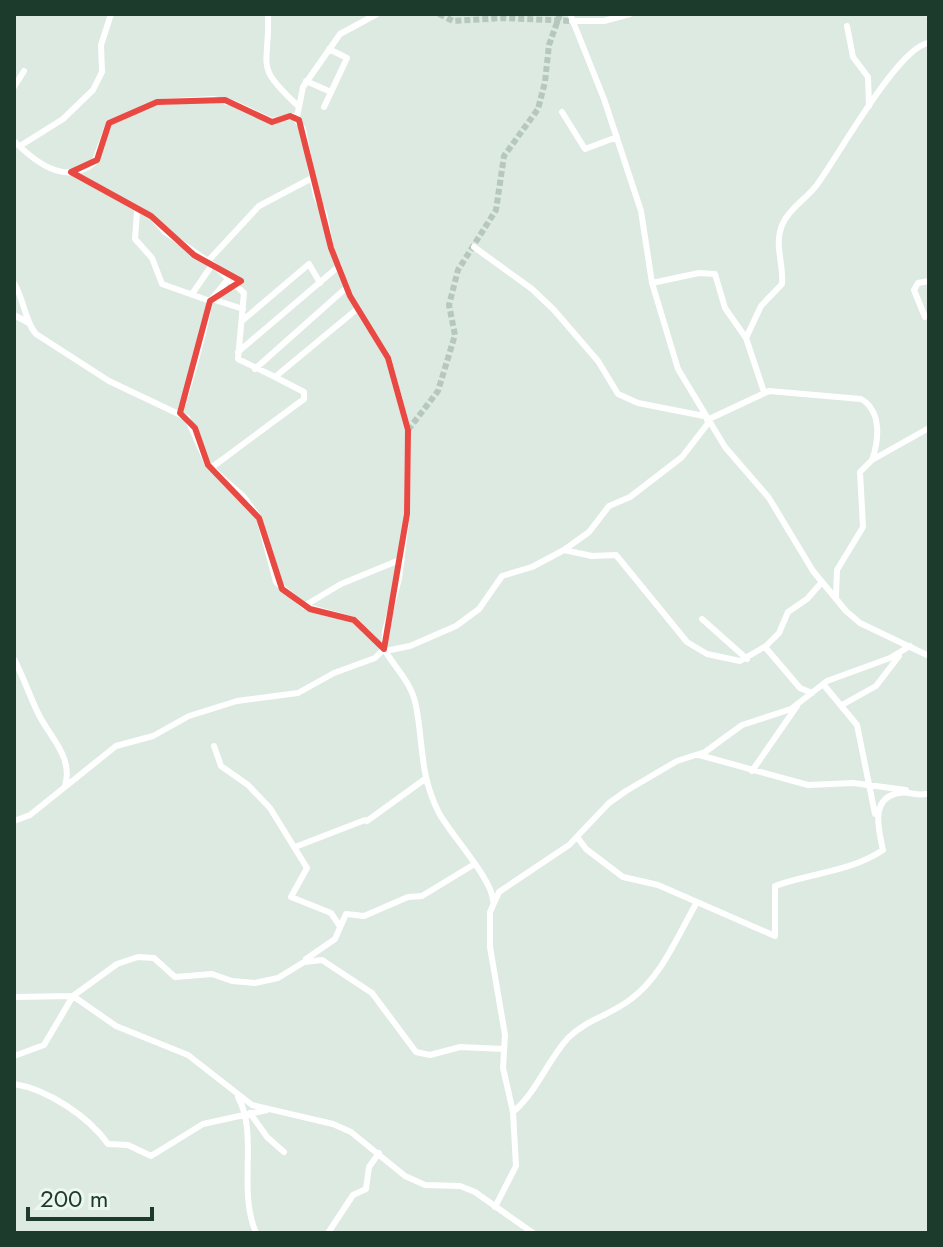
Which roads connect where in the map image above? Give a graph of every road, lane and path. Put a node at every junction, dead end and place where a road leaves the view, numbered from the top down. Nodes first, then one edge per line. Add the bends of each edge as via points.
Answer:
1 (111, 14) edge
2 (268, 14) edge
3 (377, 14) edge
4 (630, 14) edge
5 (571, 18) edge
6 (847, 26) dead end
7 (929, 43) edge
8 (329, 49) junction
9 (24, 71) dead end
10 (306, 81) junction
11 (14, 87) edge
12 (331, 92) junction
13 (297, 105) junction
14 (869, 106) junction
15 (324, 107) dead end
16 (562, 112) dead end
17 (297, 117) junction
18 (617, 137) junction
19 (17, 144) edge
20 (14, 152) edge
21 (71, 172) junction
22 (312, 178) junction
23 (137, 211) junction
24 (474, 247) dead end
25 (211, 263) junction
26 (339, 266) junction
27 (230, 277) junction
28 (929, 281) edge
29 (14, 283) edge
30 (320, 283) junction
31 (652, 283) junction
32 (346, 288) junction
33 (192, 294) junction
34 (211, 300) junction
35 (243, 309) junction
36 (357, 309) junction
37 (14, 315) edge
38 (925, 317) dead end
39 (242, 321) junction
40 (29, 323) junction
41 (746, 338) junction
42 (238, 352) junction
43 (255, 369) junction
44 (275, 377) junction
45 (764, 392) junction
46 (180, 413) junction
47 (707, 419) junction
48 (929, 428) edge
49 (872, 460) junction
50 (211, 468) junction
51 (564, 550) junction
52 (402, 559) junction
53 (822, 582) junction
54 (836, 596) junction
55 (304, 606) junction
56 (702, 619) dead end
57 (910, 646) junction
58 (765, 647) junction
59 (384, 650) junction
60 (901, 653) junction
61 (929, 656) edge
62 (14, 659) edge
63 (747, 659) junction
64 (823, 684) junction
65 (812, 693) junction
66 (798, 704) junction
67 (842, 705) junction
68 (214, 746) dead end
69 (699, 755) junction
70 (756, 772) junction
71 (425, 779) junction
72 (869, 785) junction
73 (63, 790) junction
74 (927, 794) edge
75 (876, 820) junction
76 (14, 821) edge
77 (578, 838) junction
78 (295, 847) junction
79 (473, 865) junction
80 (493, 901) junction
81 (697, 902) junction
82 (339, 925) junction
83 (304, 962) junction
84 (73, 996) junction
85 (14, 997) edge
86 (504, 1049) junction
87 (14, 1056) edge
88 (14, 1084) edge
89 (236, 1095) junction
90 (268, 1110) junction
91 (513, 1112) junction
92 (248, 1113) junction
93 (284, 1152) dead end
94 (379, 1153) junction
95 (495, 1207) junction
96 (256, 1233) edge
97 (328, 1233) edge
98 (533, 1233) edge

1 - 19 street via 101,45 102,72 93,90 63,119
2 - 13 street via 267,71
3 - 8 street via 346,29
4 - 5 street via 604,21
5 - 18 street
6 - 14 street via 853,57 868,77
7 - 14 street via 911,52
8 - 10 street
8 - 12 street via 347,58
9 - 11 street
10 - 12 street
10 - 13 street
12 - 15 street
13 - 17 street
14 - 41 street via 824,175 782,224 782,284 761,306
16 - 18 street via 585,149
17 - 21 street via 267,120 225,100 157,102 109,123 94,163
17 - 22 street via 307,137
18 - 31 street via 644,220
19 - 20 street
19 - 21 street via 47,168
21 - 23 street
22 - 25 street via 259,206
22 - 26 street
23 - 25 street
23 - 33 street via 135,239 149,254 162,284
24 - 47 street via 554,310 604,368 618,394
25 - 27 street
25 - 33 street
26 - 30 street
26 - 32 street
27 - 34 street
27 - 35 street via 244,293
28 - 38 street via 914,290
29 - 40 street via 25,300
30 - 39 street via 309,264
30 - 42 street
31 - 41 street via 712,272 725,308
31 - 47 street via 671,353
32 - 36 street
32 - 43 street
33 - 34 street
34 - 35 street
34 - 46 street
35 - 39 street
36 - 44 street
36 - 52 street via 388,358 408,430
37 - 40 street
39 - 42 street
40 - 46 street via 36,334 97,374
41 - 45 street
42 - 43 street via 239,361
43 - 44 street
44 - 50 street via 304,392 304,399
45 - 47 street
45 - 49 street via 866,401 877,422
46 - 50 street via 195,428
47 - 51 street via 682,457 630,497 609,506 589,532
47 - 53 street via 780,514
48 - 49 street
49 - 54 street via 860,472 863,527 837,570
50 - 55 street via 255,511 264,527 276,582
51 - 59 street via 502,576 479,609 456,626 410,646
51 - 63 street via 616,555 687,642 707,654
52 - 55 street
52 - 59 street
53 - 54 street
53 - 58 street via 788,612 779,633
54 - 57 street via 860,623
55 - 59 street via 354,620
56 - 63 street
57 - 60 street
57 - 61 street
58 - 63 street
58 - 65 street via 802,690
59 - 71 street via 401,669 416,706
59 - 73 street via 298,693 237,701 116,746
60 - 64 street
60 - 67 street via 876,686
62 - 73 street via 62,753 67,772
64 - 65 street
64 - 67 street
65 - 66 street
66 - 69 street via 751,720
66 - 70 street
67 - 72 street via 857,725
68 - 78 street via 221,766 254,790
69 - 70 street
69 - 77 street via 677,761 616,798
70 - 72 street via 808,785
71 - 78 street via 366,821
71 - 79 street via 446,826
72 - 74 street
72 - 75 street
73 - 76 street
74 - 75 street via 896,794 880,808
75 - 81 street via 883,850 857,865 775,886 775,936
77 - 80 street via 504,887
77 - 81 street via 623,877
78 - 82 street via 307,873 291,897 331,913
79 - 80 street
79 - 82 street via 422,896 364,916 349,912
80 - 86 street via 490,947
81 - 91 street via 648,984 568,1039
82 - 83 street via 335,939
83 - 84 street via 278,978 243,983 212,974 175,977 154,958 138,957 117,964
83 - 86 street via 331,963 372,993 416,1052
84 - 85 street
84 - 87 street via 46,1043
84 - 89 street via 116,1026 188,1055
86 - 91 street
88 - 92 street via 30,1085 56,1101 108,1144 128,1145 149,1156 199,1126
89 - 90 street
89 - 92 street
90 - 92 street
90 - 94 street via 333,1124
91 - 95 street via 516,1166
92 - 93 street
92 - 96 street via 246,1204
94 - 95 street via 413,1180 468,1189
94 - 97 street via 369,1167 366,1189 353,1195
95 - 98 street

